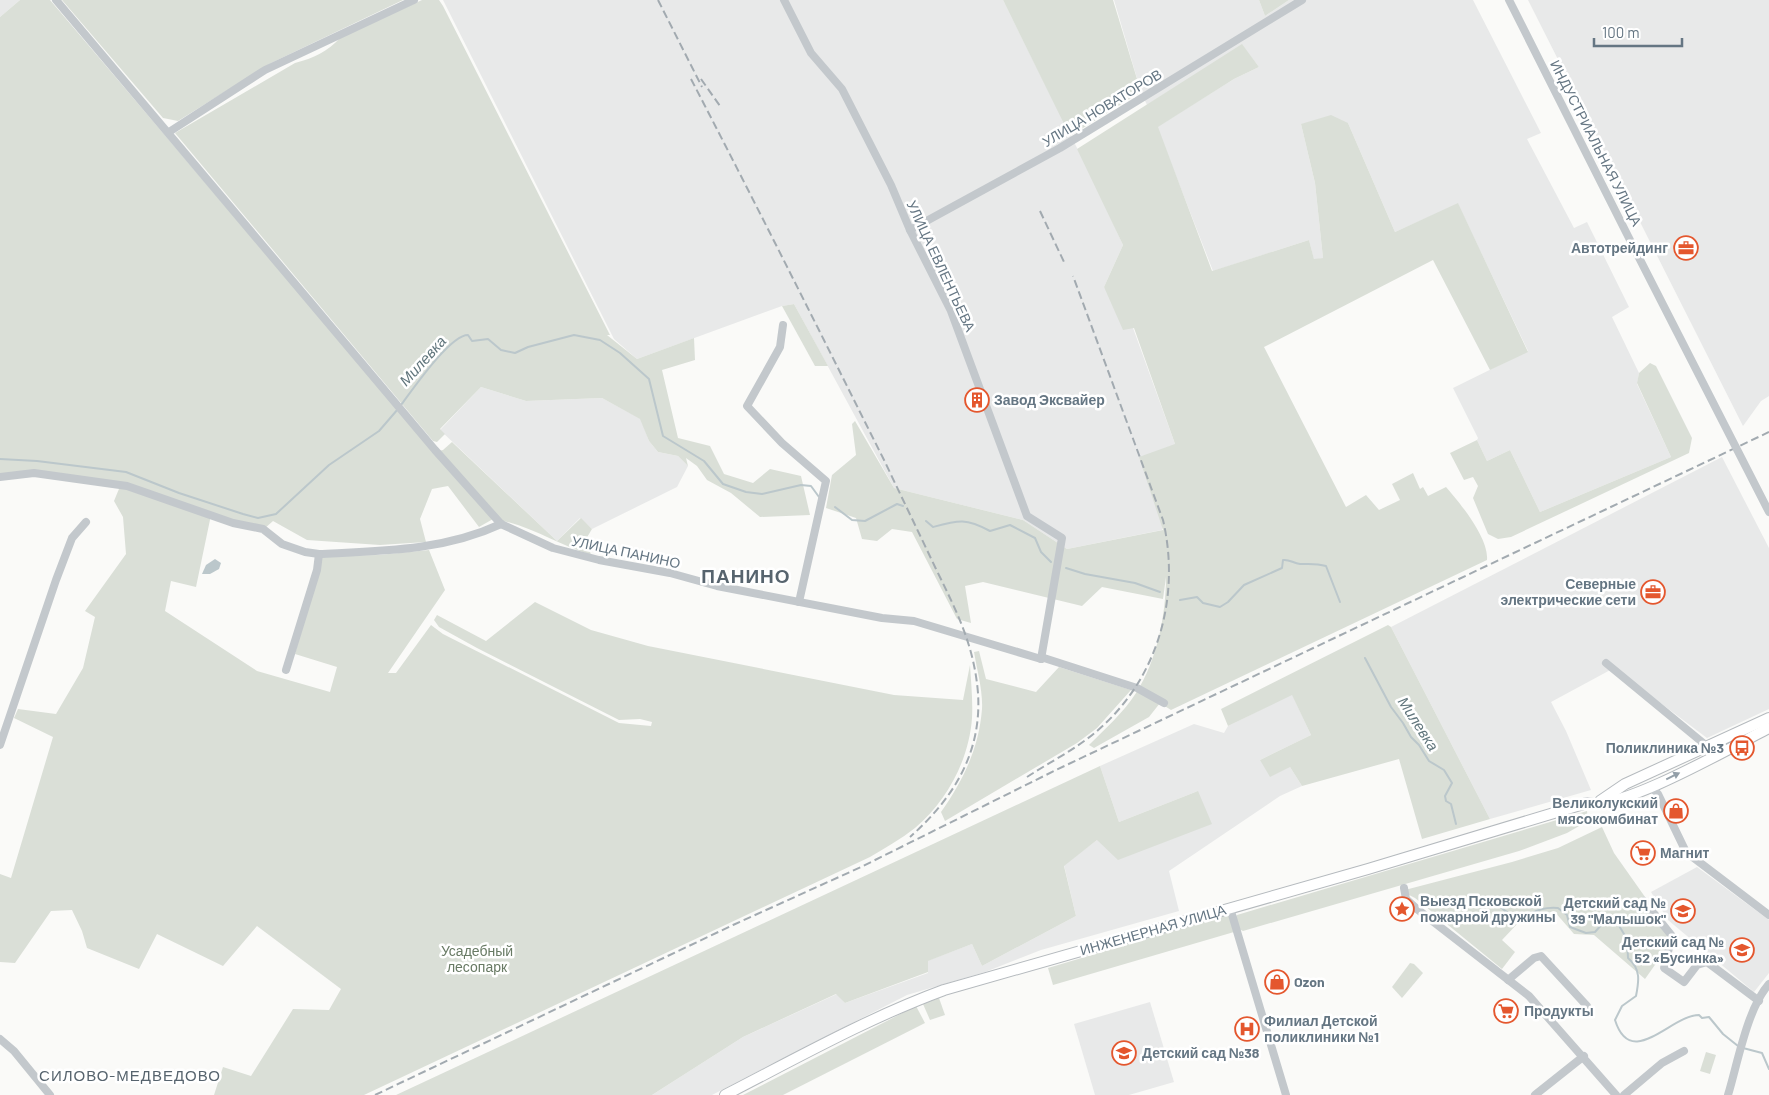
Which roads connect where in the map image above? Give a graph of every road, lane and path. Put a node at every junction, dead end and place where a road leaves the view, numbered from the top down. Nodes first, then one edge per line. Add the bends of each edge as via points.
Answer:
1 (56, 0) edge
2 (414, 0) edge
3 (784, 0) edge
4 (1302, 0) edge
5 (1509, 0) edge
6 (169, 132) junction
7 (910, 230) junction
8 (783, 325) dead end
9 (0, 477) edge
10 (1769, 512) edge
11 (86, 522) dead end
12 (501, 524) junction
13 (318, 554) junction
14 (799, 602) junction
15 (1041, 659) junction
16 (1606, 663) dead end
17 (286, 670) dead end
18 (1164, 703) dead end
19 (1769, 718) edge
20 (1769, 728) edge
21 (0, 745) edge
22 (1708, 747) junction
23 (1625, 784) junction
24 (1650, 787) junction
25 (1627, 797) junction
26 (1595, 805) junction
27 (1404, 888) dead end
28 (1644, 901) dead end
29 (1230, 908) junction
30 (1769, 915) edge
31 (1508, 980) junction
32 (1769, 984) edge
33 (1758, 1001) junction
34 (1587, 1006) dead end
35 (0, 1039) edge
36 (1684, 1051) dead end
37 (1584, 1056) junction
38 (50, 1095) edge
39 (725, 1095) edge
40 (1286, 1095) edge
41 (1535, 1095) edge
42 (1616, 1095) edge
43 (1624, 1095) edge
44 (1728, 1095) edge

1 - 6 street, УЛИЦА ПАНИНО
2 - 6 street via 265,70
3 - 7 street, УЛИЦА ЕВЛЕНТЬЕВА via 811,53 842,89
4 - 7 street, УЛИЦА НОВАТОРОВ via 1060,148
5 - 10 street, ИНДУСТРИАЛЬНАЯ УЛИЦА, bridge
6 - 12 street, УЛИЦА ПАНИНО via 402,412
7 - 15 street, УЛИЦА ЕВЛЕНТЬЕВА via 951,311 1027,516 1062,538
8 - 14 street via 780,347 747,406 782,443 826,481
9 - 13 street via 34,472 127,486 233,523 263,529 282,544
11 - 21 street via 72,538
12 - 13 street via 447,544 407,550
12 - 14 street, УЛИЦА ПАНИНО via 565,552
13 - 17 street via 317,570
14 - 15 street, УЛИЦА ПАНИНО via 914,621
15 - 18 street, УЛИЦА ПАНИНО via 1137,688
16 - 22 street
19 - 22 main road, ИНЖЕНЕРНАЯ УЛИЦА
24 -> 20 main road, ИНЖЕНЕРНАЯ УЛИЦА
22 - 23 main road, ИНЖЕНЕРНАЯ УЛИЦА via 1670,761
23 - 25 main road
23 - 26 main road, ИНЖЕНЕРНАЯ УЛИЦА
24 - 25 main road, ИНЖЕНЕРНАЯ УЛИЦА
24 - 30 street via 1658,794 1686,852
25 - 26 main road, ИНЖЕНЕРНАЯ УЛИЦА
26 - 29 main road, ИНЖЕНЕРНАЯ УЛИЦА via 1588,803
27 - 31 street via 1406,899 1417,909
28 - 33 street via 1672,936 1664,968 1684,982 1696,965 1708,962
29 - 39 main road, ИНЖЕНЕРНАЯ УЛИЦА via 917,1000
29 - 40 street
31 - 34 street via 1541,956
31 - 37 street via 1542,1009
32 - 33 street
33 - 44 street
35 - 38 street
36 - 43 street via 1662,1063
37 - 41 street
37 - 42 street

